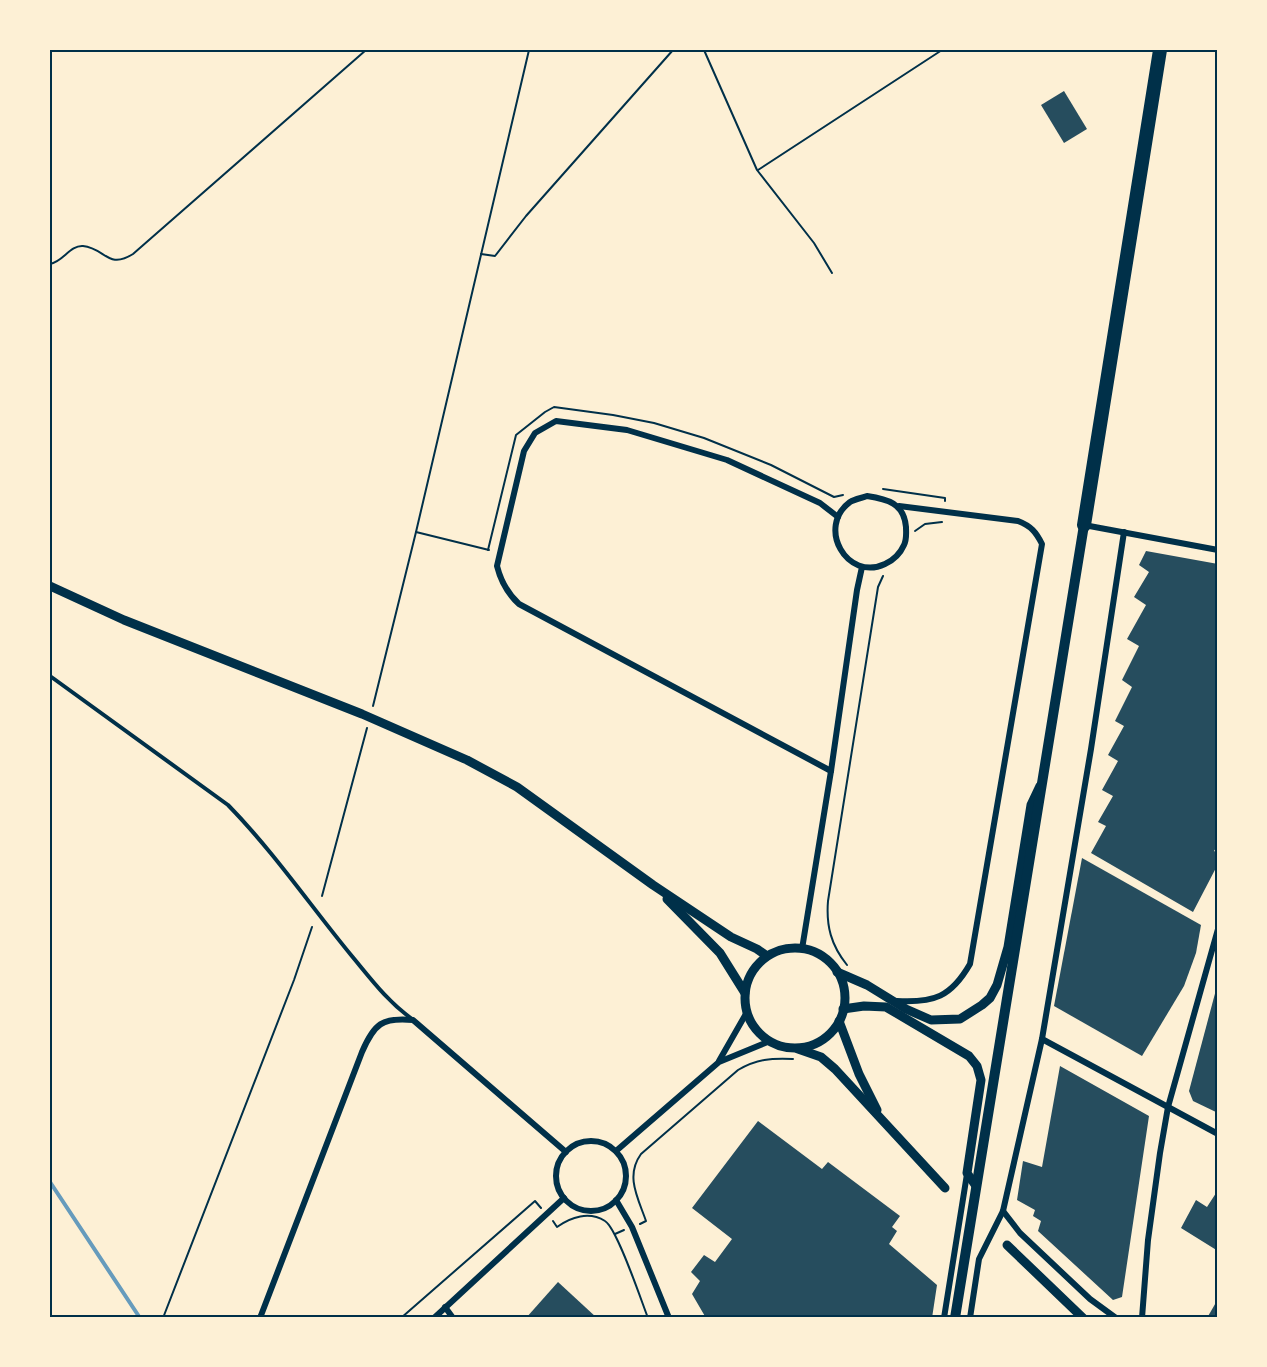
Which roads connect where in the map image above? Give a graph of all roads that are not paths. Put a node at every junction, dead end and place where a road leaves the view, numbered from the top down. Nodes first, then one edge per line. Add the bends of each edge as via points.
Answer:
1 (1160, 50) edge
2 (899, 506) junction
3 (838, 517) junction
4 (1083, 525) junction
5 (1124, 532) junction
6 (1218, 550) edge
7 (862, 567) junction
8 (50, 586) edge
9 (50, 676) edge
10 (831, 771) junction
11 (1042, 782) junction
12 (653, 885) junction
13 (1218, 929) edge
14 (802, 949) junction
15 (1210, 950) junction
16 (1218, 954) edge
17 (767, 956) junction
18 (837, 972) junction
19 (745, 993) junction
20 (893, 1001) junction
21 (843, 1009) junction
22 (747, 1012) junction
23 (413, 1020) junction
24 (839, 1021) junction
25 (1042, 1038) junction
26 (770, 1041) junction
27 (797, 1048) junction
28 (719, 1062) junction
29 (1168, 1107) junction
30 (884, 1122) junction
31 (1218, 1134) edge
32 (616, 1151) junction
33 (566, 1152) junction
34 (968, 1173) junction
35 (976, 1186) junction
36 (945, 1188) dead end
37 (564, 1198) junction
38 (616, 1200) junction
39 (1003, 1211) junction
40 (969, 1233) junction
41 (1007, 1245) dead end
42 (955, 1247) junction
43 (446, 1307) junction
44 (260, 1317) edge
45 (434, 1317) edge
46 (453, 1317) edge
47 (669, 1317) edge
48 (944, 1317) edge
49 (955, 1317) edge
50 (970, 1317) edge
51 (1083, 1317) edge
52 (1116, 1317) edge
53 (1142, 1317) edge

1 - 4 highway
2 - 3 street via 867,496 851,501
2 - 7 street via 905,518 906,536 899,554 879,567
2 - 20 street via 1018,521 1030,526 1042,544 970,964 961,980 939,997
3 - 7 street via 834,530 839,550
3 - 10 street via 820,503 727,460 627,430 556,421 536,433 525,451 497,566 508,594 519,604
4 - 5 street
4 - 11 main road
5 - 6 street
5 - 25 street
7 - 10 street
8 - 12 street via 467,760 517,787
9 - 23 lane via 228,805 391,1004
10 - 14 street
11 - 20 street via 1031,805 1008,946 990,998 971,1014 947,1021 931,1020
11 - 35 main road
12 - 17 street
12 - 19 street via 720,952
13 - 15 street
14 - 17 street via 790,948
14 - 18 street via 822,957
15 - 16 street
15 - 29 street
17 - 19 street via 752,972
18 - 20 street
18 - 21 street via 844,990
19 - 22 street
21 - 24 street
21 - 34 street via 886,1007 969,1056 977,1066 981,1080
22 - 26 street via 755,1029
22 - 28 street
23 - 33 street
23 - 44 street via 390,1020 379,1024 369,1036
24 - 27 street via 822,1040
24 - 30 street via 859,1074
25 - 29 street
25 - 39 street
26 - 27 street
26 - 28 street
27 - 30 street via 821,1057
28 - 32 street
29 - 31 street
29 - 53 street via 1148,1240
30 - 36 street
32 - 33 street via 607,1144 585,1141
32 - 38 street via 626,1176
33 - 37 street via 556,1174
34 - 35 street
34 - 42 street
35 - 40 main road
37 - 38 street via 583,1210 595,1211
37 - 43 street
38 - 47 street via 632,1227
39 - 50 street via 979,1259
39 - 52 street via 1020,1233 1090,1299
40 - 42 street
40 - 49 main road
41 - 51 street
42 - 48 street
43 - 45 street
43 - 46 street

